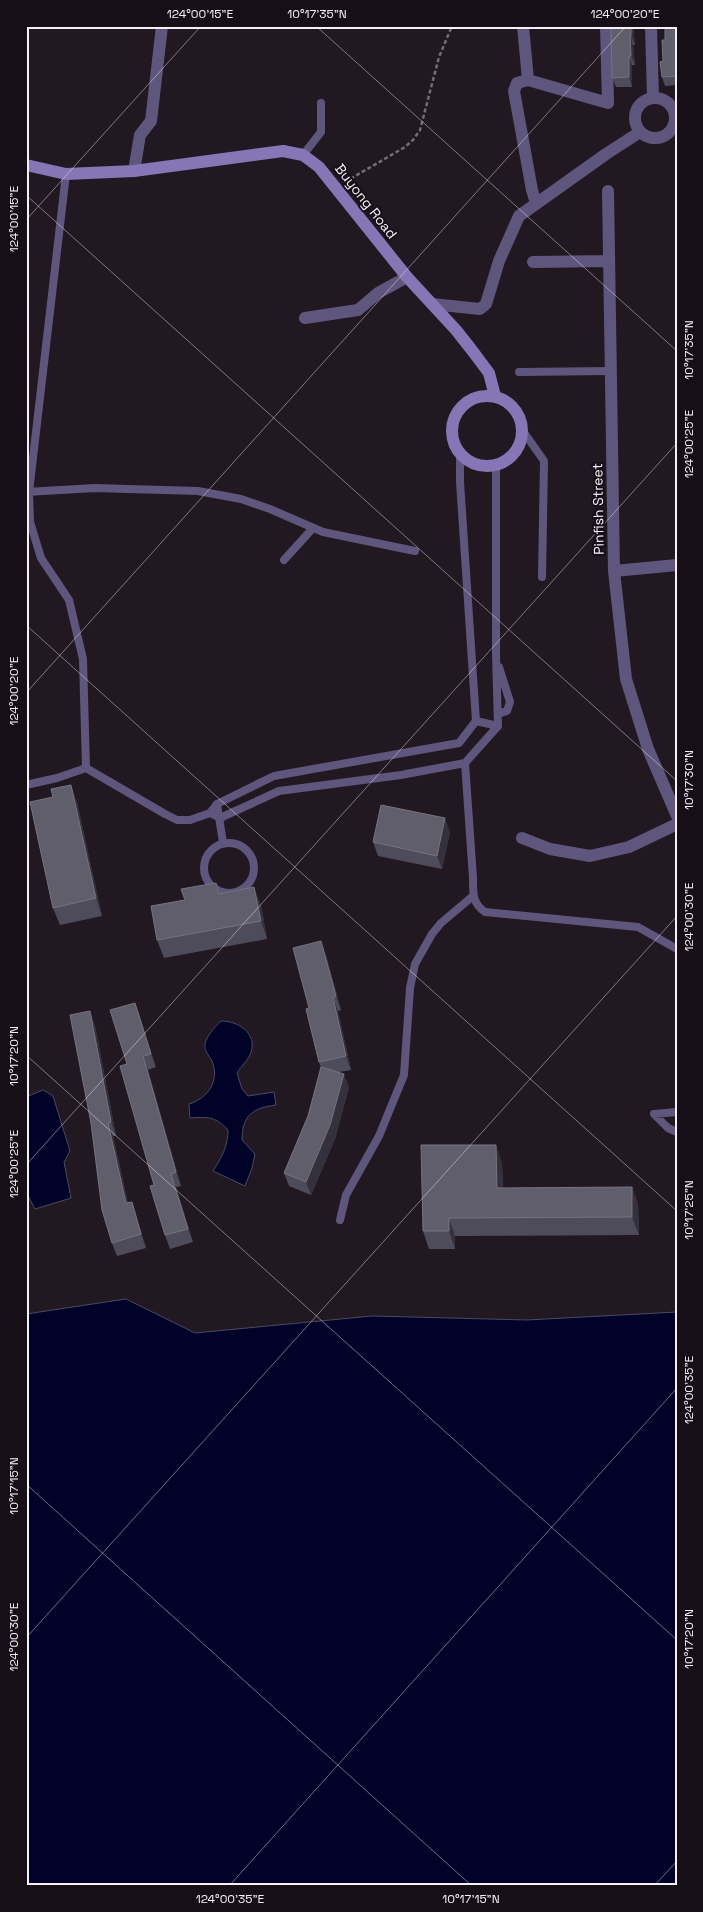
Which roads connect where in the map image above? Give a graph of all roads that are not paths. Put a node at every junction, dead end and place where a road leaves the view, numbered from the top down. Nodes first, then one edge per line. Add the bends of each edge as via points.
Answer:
1 (162, 26) edge
2 (523, 26) edge
3 (606, 26) edge
4 (651, 26) edge
5 (528, 80) junction
6 (653, 98) junction
7 (320, 103) dead end
8 (675, 127) edge
9 (640, 132) junction
10 (303, 155) junction
11 (26, 165) edge
12 (134, 171) junction
13 (66, 174) junction
14 (608, 191) dead end
15 (536, 202) junction
16 (608, 260) junction
17 (532, 262) dead end
18 (407, 277) junction
19 (432, 304) junction
20 (306, 318) dead end
21 (610, 371) junction
22 (519, 372) dead end
23 (495, 396) junction
24 (523, 431) junction
25 (30, 438) edge
26 (460, 454) junction
27 (496, 465) junction
28 (27, 492) edge
29 (313, 528) junction
30 (415, 551) dead end
31 (284, 560) dead end
32 (677, 565) edge
33 (614, 571) junction
34 (542, 577) dead end
35 (496, 655) junction
36 (498, 714) junction
37 (476, 721) junction
38 (498, 726) junction
39 (465, 763) junction
40 (86, 768) junction
41 (274, 776) junction
42 (26, 785) edge
43 (252, 786) junction
44 (279, 791) junction
45 (256, 800) junction
46 (217, 804) junction
47 (210, 813) junction
48 (677, 816) edge
49 (220, 818) junction
50 (677, 824) edge
51 (522, 838) dead end
52 (223, 843) junction
53 (472, 896) junction
54 (677, 949) edge
55 (677, 1112) edge
56 (677, 1132) edge
57 (340, 1220) dead end

1 - 12 street via 151,121 140,135
2 - 5 street
3 - 5 street via 608,103
4 - 6 street
5 - 15 street via 516,83 514,91
6 - 8 street via 669,104 675,114
6 - 9 street via 641,103 635,114 636,127
7 - 10 lane via 321,132
8 - 9 street via 656,138
9 - 15 street
10 - 12 street, Buyong Road via 283,151
10 - 18 street, Buyong Road via 320,166
11 - 13 street, Buyong Road
12 - 13 street, Buyong Road
13 - 25 lane
14 - 16 street, Pinfish Street
15 - 19 street via 519,216 499,261 486,304 480,308
16 - 17 street
16 - 21 street, Pinfish Street
18 - 19 street, Buyong Road
18 - 20 street via 378,293 358,310
19 - 23 street, Buyong Road via 489,373
21 - 22 lane
21 - 33 street, Pinfish Street
23 - 24 street via 507,401 518,412
23 - 26 street via 470,401 457,413 452,438
24 - 27 street via 512,456
24 - 34 lane via 544,461
25 - 28 lane
26 - 27 street via 476,465
26 - 37 lane
27 - 35 lane
28 - 29 lane via 95,488 198,491 241,498
28 - 40 lane via 30,522 40,558 69,600 84,659
29 - 30 lane
29 - 31 lane
32 - 33 street
33 - 48 street, Pinfish Street via 626,679 648,749
35 - 36 lane
35 - 36 lane via 510,702 506,711
36 - 38 lane
37 - 38 lane
37 - 41 lane via 459,743
38 - 39 lane
39 - 44 lane
39 - 53 lane via 474,878
40 - 42 lane
40 - 47 lane via 177,820 190,820
41 - 43 lane
41 - 44 lane
43 - 45 lane
43 - 46 lane
44 - 45 lane
45 - 49 lane
46 - 47 lane
46 - 49 lane
47 - 49 lane
49 - 52 lane
50 - 51 street via 629,847 590,856 550,848
52 - 52 lane via 208,853 203,869 210,886 225,894 242,890 253,876 252,859 240,846
53 - 54 lane via 476,906 485,912 638,927
53 - 57 lane via 432,934 415,964 410,988 404,1075 379,1136 346,1195
55 - 56 lane via 654,1114

